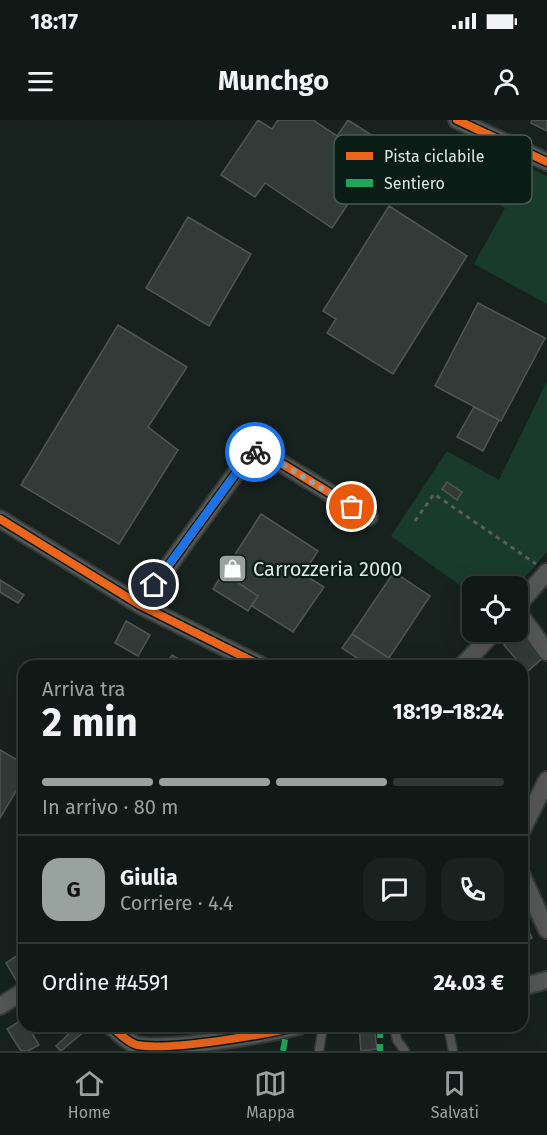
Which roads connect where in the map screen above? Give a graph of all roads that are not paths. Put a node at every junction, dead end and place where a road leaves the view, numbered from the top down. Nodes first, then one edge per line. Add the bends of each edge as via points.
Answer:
1 (457, 120) edge
2 (489, 135) edge
3 (532, 155) edge
4 (547, 162) edge
5 (369, 517) dead end
6 (0, 519) edge
7 (547, 572) edge
8 (528, 594) edge
9 (140, 605) junction
10 (528, 626) edge
11 (485, 642) edge
12 (547, 652) edge
13 (250, 660) edge
14 (468, 660) edge
15 (547, 780) edge
16 (528, 818) edge
17 (528, 889) edge
18 (547, 930) edge
19 (547, 980) edge
20 (528, 985) edge
21 (18, 995) edge
22 (0, 1006) edge
23 (118, 1032) edge
24 (269, 1032) edge
25 (322, 1032) edge
26 (395, 1032) edge
27 (449, 1032) edge
28 (143, 1049) edge
29 (319, 1051) edge
30 (405, 1051) edge
31 (453, 1051) edge

1 - 2 street
3 - 4 street
5 - 9 street via 284,465 252,451
6 - 9 street
7 - 8 street
9 - 13 street
10 - 12 street
11 - 14 street
15 - 16 street
17 - 18 street
19 - 20 street
21 - 22 street
23 - 28 street
24 - 28 street via 209,1044
25 - 29 lane
26 - 30 lane
27 - 31 lane

